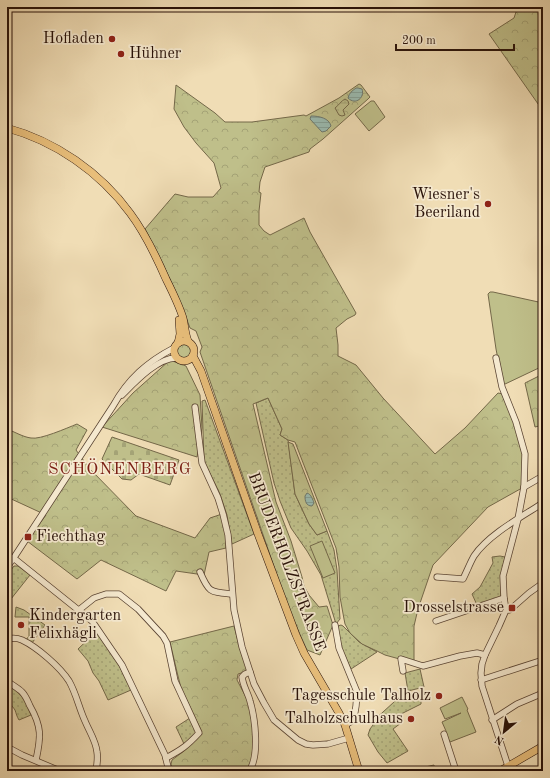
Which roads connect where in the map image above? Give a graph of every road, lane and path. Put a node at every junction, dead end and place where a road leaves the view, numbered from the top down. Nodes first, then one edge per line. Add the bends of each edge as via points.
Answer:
1 (7, 128) edge
2 (176, 302) junction
3 (188, 341) junction
4 (176, 346) junction
5 (193, 356) junction
6 (177, 358) junction
7 (496, 358) dead end
8 (186, 361) junction
9 (205, 382) junction
10 (113, 406) junction
11 (195, 407) dead end
12 (543, 476) edge
13 (524, 486) junction
14 (543, 503) edge
15 (518, 519) junction
16 (7, 556) edge
17 (13, 559) junction
18 (7, 567) edge
19 (200, 572) dead end
20 (438, 577) dead end
21 (543, 582) edge
22 (232, 594) junction
23 (504, 598) junction
24 (79, 610) junction
25 (506, 610) junction
26 (436, 621) dead end
27 (335, 625) dead end
28 (7, 638) edge
29 (485, 655) junction
30 (543, 660) edge
31 (403, 671) dead end
32 (250, 672) junction
33 (481, 680) junction
34 (7, 681) edge
35 (543, 693) edge
36 (492, 720) junction
37 (344, 725) junction
38 (444, 734) dead end
39 (349, 738) junction
40 (543, 746) edge
41 (7, 747) edge
42 (166, 758) junction
43 (36, 760) junction
44 (508, 766) junction
45 (60, 771) edge
46 (96, 771) edge
47 (169, 771) edge
48 (249, 771) edge
49 (359, 771) edge
50 (456, 771) edge
51 (500, 771) edge

1 - 2 main road, BRUDERHOLZSTRASSE via 58,149 78,162 109,189 145,236
2 - 3 main road, BRUDERHOLZSTRASSE
2 - 4 main road, BRUDERHOLZSTRASSE via 180,328
3 - 4 main road via 182,341
3 - 5 main road, BRUDERHOLZSTRASSE via 194,347
4 - 6 main road, BRUDERHOLZSTRASSE via 174,353
4 - 10 street via 138,372
5 - 8 main road
5 - 9 main road, BRUDERHOLZSTRASSE
6 - 8 main road, BRUDERHOLZSTRASSE
6 - 10 street via 165,360 151,368
7 - 13 street via 502,387 525,454
8 - 9 main road, BRUDERHOLZSTRASSE
9 - 37 main road, BRUDERHOLZSTRASSE via 296,635
10 - 17 street
11 - 22 street via 202,463 218,498 228,535
12 - 13 street
13 - 15 street
14 - 15 street
15 - 20 street via 486,543 475,555 463,579
15 - 23 street via 503,576
16 - 17 street
17 - 18 street
17 - 24 street
19 - 22 street via 210,590
21 - 25 street via 512,608
22 - 32 street via 236,622
23 - 25 street
23 - 26 street
24 - 42 street via 92,621 122,665
24 - 42 street via 94,598 106,594 119,594 138,609 163,636 167,643 175,681 199,733 181,751
25 - 29 street
27 - 37 street via 339,648 357,692 354,718
28 - 46 street via 21,640 32,646 48,658 68,681 98,752
29 - 31 street via 471,654 423,666 401,659
29 - 33 street
30 - 33 street
32 - 39 street via 274,720 298,740 313,745
32 - 48 street via 242,677 250,701 255,731 255,757
33 - 36 street
34 - 43 street via 23,693 38,723 40,735
35 - 36 street via 517,704
36 - 44 street
37 - 39 main road, BRUDERHOLZSTRASSE
38 - 50 street
39 - 49 main road, BRUDERHOLZSTRASSE
40 - 44 main road
41 - 43 street
42 - 47 street
43 - 45 street
44 - 51 main road

